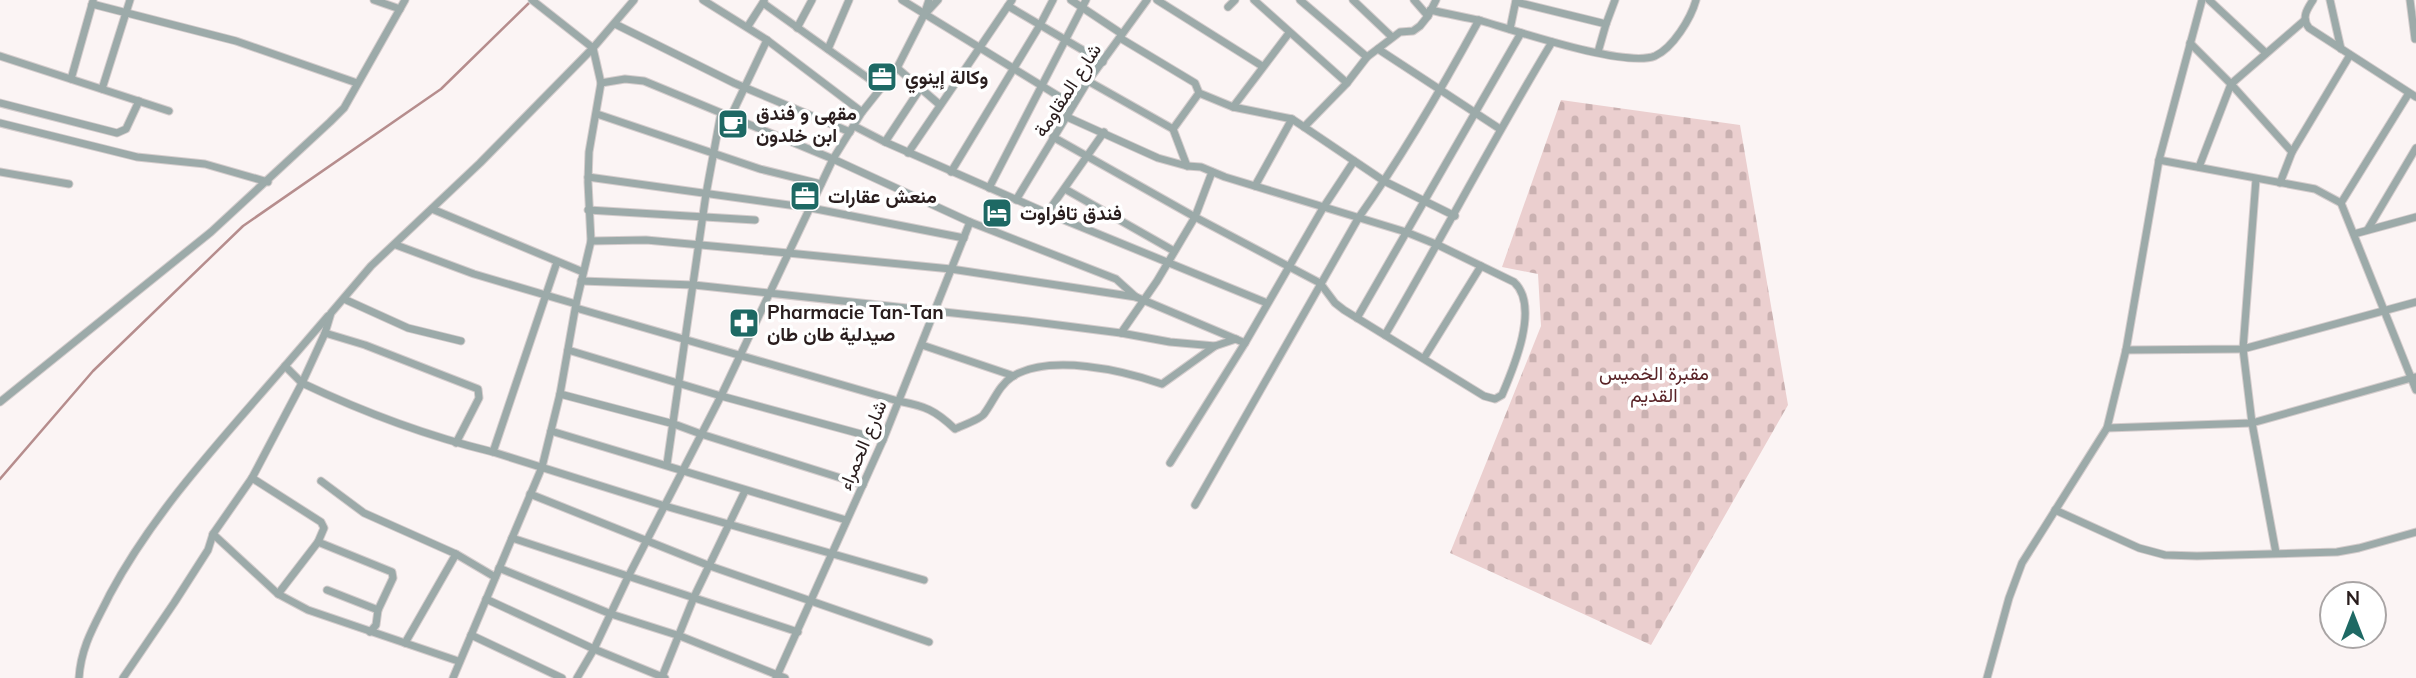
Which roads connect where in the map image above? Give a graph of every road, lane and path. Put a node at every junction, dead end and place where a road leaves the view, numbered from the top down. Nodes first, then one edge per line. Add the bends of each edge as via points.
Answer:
1 (130, 0) edge
2 (374, 0) edge
3 (405, 0) edge
4 (532, 0) edge
5 (634, 0) edge
6 (703, 0) edge
7 (812, 0) edge
8 (849, 0) edge
9 (902, 0) edge
10 (929, 0) edge
11 (938, 0) edge
12 (1053, 0) edge
13 (1071, 0) edge
14 (1086, 0) edge
15 (1147, 0) edge
16 (1157, 0) edge
17 (1235, 0) edge
18 (1254, 0) edge
19 (1300, 0) edge
20 (1353, 0) edge
21 (1413, 0) edge
22 (1436, 0) edge
23 (1615, 0) edge
24 (1696, 0) edge
25 (2202, 0) edge
26 (2209, 0) edge
27 (2313, 0) edge
28 (2330, 0) edge
29 (2410, 0) edge
30 (764, 1) edge
31 (1516, 1) edge
32 (92, 2) edge
33 (1010, 3) edge
34 (1228, 7) dead end
35 (1081, 8) junction
36 (400, 9) junction
37 (126, 11) junction
38 (1429, 13) junction
39 (924, 15) junction
40 (1479, 20) junction
41 (2305, 20) junction
42 (615, 24) junction
43 (1606, 24) junction
44 (1040, 25) junction
45 (748, 26) junction
46 (797, 28) junction
47 (1510, 29) junction
48 (1289, 33) junction
49 (1521, 33) junction
50 (1121, 36) junction
51 (1392, 37) junction
52 (2414, 39) edge
53 (767, 40) junction
54 (1065, 40) junction
55 (1552, 42) junction
56 (2190, 43) junction
57 (593, 48) junction
58 (828, 48) junction
59 (1378, 49) junction
60 (980, 50) junction
61 (2341, 50) junction
62 (1598, 52) junction
63 (2266, 53) junction
64 (2350, 55) junction
65 (0, 56) edge
66 (1367, 57) junction
67 (1103, 62) junction
68 (1262, 66) junction
69 (897, 68) junction
70 (1013, 69) junction
71 (71, 79) junction
72 (1088, 81) junction
73 (357, 83) junction
74 (601, 83) junction
75 (1347, 83) junction
76 (2231, 85) junction
77 (1043, 86) junction
78 (744, 87) junction
79 (882, 88) junction
80 (102, 89) junction
81 (920, 89) junction
82 (1440, 91) junction
83 (1199, 93) junction
84 (2412, 95) edge
85 (139, 101) junction
86 (0, 103) edge
87 (940, 105) junction
88 (1073, 105) junction
89 (1233, 107) junction
90 (169, 111) dead end
91 (862, 112) junction
92 (721, 113) junction
93 (1476, 113) junction
94 (597, 114) junction
95 (731, 117) junction
96 (1067, 117) junction
97 (1292, 119) junction
98 (0, 123) edge
99 (1304, 127) junction
100 (852, 129) junction
101 (1173, 129) junction
102 (1500, 129) junction
103 (1104, 132) junction
104 (1053, 137) junction
105 (885, 142) junction
106 (2416, 148) edge
107 (714, 152) junction
108 (2292, 152) junction
109 (908, 153) junction
110 (1088, 158) junction
111 (833, 159) junction
112 (2159, 160) junction
113 (1354, 162) junction
114 (1187, 166) junction
115 (2199, 167) junction
116 (0, 172) edge
117 (951, 172) junction
118 (1212, 172) junction
119 (588, 177) junction
120 (2256, 178) junction
121 (1384, 181) junction
122 (268, 182) junction
123 (2280, 183) junction
124 (69, 184) dead end
125 (821, 184) junction
126 (1255, 186) junction
127 (989, 188) junction
128 (1065, 189) junction
129 (706, 194) junction
130 (1017, 200) junction
131 (1423, 201) junction
132 (2341, 203) junction
133 (811, 208) junction
134 (1324, 208) junction
135 (432, 209) junction
136 (589, 210) junction
137 (1047, 214) junction
138 (1455, 216) junction
139 (703, 217) junction
140 (1359, 217) junction
141 (2416, 217) edge
142 (1195, 218) junction
143 (755, 220) dead end
144 (970, 222) junction
145 (2368, 229) junction
146 (1406, 232) junction
147 (2354, 234) junction
148 (964, 238) junction
149 (591, 241) junction
150 (396, 244) junction
151 (699, 245) junction
152 (1438, 245) junction
153 (1174, 251) junction
154 (788, 253) junction
155 (556, 262) junction
156 (1166, 264) junction
157 (1481, 266) junction
158 (1290, 267) junction
159 (951, 270) junction
160 (583, 272) junction
161 (581, 281) junction
162 (1320, 283) junction
163 (694, 285) junction
164 (770, 293) junction
165 (545, 296) junction
166 (344, 299) junction
167 (1140, 299) junction
168 (2416, 302) edge
169 (1267, 303) junction
170 (576, 306) junction
171 (934, 311) junction
172 (2384, 312) junction
173 (331, 313) junction
174 (1357, 318) junction
175 (1121, 332) junction
176 (326, 333) junction
177 (1385, 335) junction
178 (1236, 339) junction
179 (686, 340) junction
180 (461, 341) dead end
181 (1245, 343) junction
182 (922, 345) junction
183 (1215, 346) junction
184 (2243, 349) junction
185 (568, 350) junction
186 (2126, 350) junction
187 (739, 355) junction
188 (1424, 358) junction
189 (285, 366) junction
190 (1014, 376) junction
191 (2414, 377) edge
192 (680, 382) junction
193 (302, 383) junction
194 (2416, 390) edge
195 (560, 394) junction
196 (721, 396) junction
197 (898, 401) junction
198 (0, 402) edge
199 (2252, 423) junction
200 (674, 424) junction
201 (2107, 428) junction
202 (551, 430) junction
203 (701, 435) junction
204 (883, 440) junction
205 (457, 443) junction
206 (493, 452) junction
207 (1170, 463) dead end
208 (667, 464) junction
209 (541, 467) junction
210 (682, 470) junction
211 (252, 478) junction
212 (321, 481) dead end
213 (863, 485) junction
214 (745, 491) junction
215 (530, 494) junction
216 (1195, 505) dead end
217 (665, 506) junction
218 (2055, 510) junction
219 (846, 520) junction
220 (730, 524) junction
221 (2416, 532) edge
222 (213, 534) junction
223 (512, 538) junction
224 (318, 542) junction
225 (646, 542) junction
226 (2276, 553) junction
227 (456, 554) junction
228 (831, 555) junction
229 (710, 566) junction
230 (499, 568) junction
231 (495, 577) junction
232 (628, 577) junction
233 (924, 580) dead end
234 (327, 590) dead end
235 (278, 594) junction
236 (694, 597) junction
237 (486, 599) junction
238 (810, 602) junction
239 (378, 610) junction
240 (611, 614) junction
241 (370, 632) junction
242 (798, 632) junction
243 (471, 635) junction
244 (680, 636) junction
245 (929, 642) dead end
246 (405, 643) junction
247 (594, 649) junction
248 (458, 661) junction
249 (776, 676) edge
250 (664, 677) edge
251 (79, 678) edge
252 (123, 678) edge
253 (454, 678) edge
254 (562, 678) edge
255 (577, 678) edge
256 (785, 678) edge
257 (1987, 678) edge

1 - 37 street
2 - 36 street
3 - 36 street
4 - 57 street
5 - 42 street
6 - 45 street
7 - 46 street
8 - 58 street
9 - 39 street
10 - 39 street
11 - 39 street
12 - 44 street
13 - 35 street
14 - 35 street
15 - 50 street, شارع المقاومة
16 - 68 street
17 - 34 street
18 - 48 street
19 - 66 street
20 - 51 street
21 - 38 street
22 - 38 street
23 - 43 street
24 - 62 street via 1678,34 1657,55 1637,59
25 - 56 street
26 - 63 street
27 - 41 street
28 - 61 street
29 - 52 street
30 - 45 street
30 - 46 street
31 - 43 street
31 - 47 street
32 - 37 street
32 - 71 street
33 - 44 street
33 - 60 street
35 - 50 street
35 - 54 street
36 - 73 street
37 - 73 street via 236,41
37 - 80 street
38 - 40 street
38 - 51 street via 1413,31
39 - 60 street
39 - 69 street
40 - 47 street
40 - 82 street
41 - 61 street via 2315,34
41 - 63 street
42 - 57 street
42 - 78 street
43 - 62 street
44 - 54 street
44 - 70 street
45 - 53 street
46 - 58 street
47 - 49 street
48 - 68 street
48 - 75 street
49 - 55 street
49 - 93 street
50 - 67 street, شارع المقاومة
50 - 83 street via 1195,83
51 - 59 street
53 - 78 street
53 - 91 street
54 - 67 street
54 - 77 street
55 - 62 street
55 - 102 street
56 - 76 street
56 - 112 street
57 - 74 street
57 - 135 street
58 - 79 street
59 - 66 street
59 - 82 street
60 - 70 street
60 - 87 street
61 - 64 street
63 - 76 street
64 - 84 street
64 - 108 street
65 - 71 street
66 - 75 street
67 - 72 street, شارع المقاومة
68 - 89 street
69 - 79 street
69 - 81 street
70 - 77 street
70 - 117 street
71 - 80 street
72 - 88 street, شارع المقاومة
72 - 101 street
73 - 122 street via 344,108
74 - 92 street via 644,81
74 - 94 street
75 - 99 street
76 - 108 street
76 - 115 street
77 - 88 street
77 - 127 street
78 - 95 street
78 - 100 street
79 - 91 street
80 - 85 street
81 - 87 street
81 - 105 street
82 - 93 street
82 - 121 street
83 - 89 street
83 - 101 street
84 - 132 street
85 - 86 street via 122,133
85 - 90 street
87 - 109 street
88 - 96 street, شارع المقاومة
89 - 97 street
91 - 100 street
92 - 95 street
92 - 107 street
93 - 102 street
93 - 131 street
94 - 107 street
94 - 119 street
95 - 111 street
96 - 103 street
96 - 104 street, شارع المقاومة
97 - 99 street
97 - 126 street
98 - 122 street via 136,157 205,164
99 - 113 street
100 - 105 street
100 - 111 street
101 - 114 street
102 - 138 street
103 - 110 street
103 - 114 street via 1158,158
104 - 110 street
104 - 130 street, شارع المقاومة
105 - 109 street
106 - 145 street
107 - 125 street
107 - 129 street
108 - 123 street
109 - 117 street
110 - 128 street
110 - 142 street
111 - 125 street
111 - 144 street
112 - 115 street
112 - 186 street
113 - 121 street
113 - 134 street
114 - 118 street
115 - 120 street
116 - 124 street
117 - 127 street
118 - 126 street
118 - 142 street
119 - 129 street
119 - 136 street
120 - 123 street
120 - 184 street
121 - 131 street
121 - 140 street
122 - 198 street
123 - 132 street via 2315,189
125 - 133 street
126 - 134 street
127 - 130 street
128 - 137 street
128 - 153 street
129 - 133 street
129 - 139 street
130 - 137 street
131 - 138 street
131 - 146 street
132 - 147 street
133 - 148 street
133 - 154 street
134 - 140 street
134 - 158 street
135 - 150 street
135 - 155 street
136 - 139 street
136 - 149 street
137 - 156 street
138 - 152 street
139 - 143 street
139 - 151 street
140 - 146 street
140 - 162 street
141 - 145 street
142 - 153 street
142 - 158 street
144 - 148 street, شارع الحمراء
144 - 167 street via 1116,279
145 - 147 street
146 - 152 street
146 - 174 street
147 - 172 street
148 - 159 street, شارع الحمراء
149 - 151 street
149 - 160 street
150 - 165 street
150 - 166 street
151 - 154 street
151 - 163 street
152 - 157 street
152 - 177 street
153 - 156 street
154 - 159 street
154 - 164 street
155 - 160 street
155 - 165 street
156 - 167 street
156 - 169 street
157 - 188 street
157 - 188 street via 1514,282 1525,298 1519,345 1502,396 1484,396
158 - 162 street
158 - 169 street
159 - 167 street
159 - 171 street, شارع الحمراء
160 - 161 street
161 - 163 street
161 - 170 street
162 - 174 street via 1335,303
162 - 216 street
163 - 164 street
163 - 179 street
164 - 171 street
164 - 187 street
165 - 170 street
165 - 206 street
166 - 173 street
166 - 180 street via 408,328
167 - 175 street
167 - 178 street
168 - 172 street
169 - 181 street
170 - 179 street
170 - 185 street
171 - 175 street
171 - 182 street, شارع الحمراء
172 - 184 street
172 - 191 street
173 - 176 street
173 - 189 street
174 - 177 street
175 - 183 street
176 - 193 street
176 - 205 street via 478,389 479,398
177 - 188 street
178 - 181 street
178 - 183 street
179 - 187 street
179 - 192 street
181 - 207 street
182 - 190 street
182 - 197 street, شارع الحمراء
183 - 190 street via 1162,384 1071,365 1044,365
184 - 186 street
184 - 199 street
185 - 192 street
185 - 195 street
186 - 201 street
187 - 196 street
187 - 197 street
189 - 193 street
189 - 251 street via 189,478 125,565 84,645
190 - 197 street via 997,390 984,415 955,429 925,406
191 - 194 street
191 - 199 street
192 - 196 street
192 - 200 street
193 - 205 street via 352,407
193 - 211 street
195 - 200 street
195 - 202 street
196 - 203 street
196 - 204 street
197 - 204 street, شارع الحمراء
199 - 201 street
199 - 226 street
200 - 203 street
200 - 208 street
201 - 218 street
202 - 208 street
202 - 209 street
203 - 210 street
203 - 213 street
204 - 213 street, شارع الحمراء
205 - 206 street
206 - 209 street
208 - 210 street
209 - 215 street
209 - 217 street
210 - 214 street
210 - 217 street
211 - 222 street
211 - 224 street via 324,525
212 - 227 street via 364,513
213 - 219 street, شارع الحمراء
214 - 219 street
214 - 220 street
215 - 223 street
215 - 225 street
217 - 220 street
217 - 225 street
218 - 226 street via 2165,555
218 - 257 street via 2014,582
219 - 228 street, شارع الحمراء
220 - 228 street
220 - 229 street
221 - 226 street via 2337,552
222 - 235 street
222 - 252 street via 208,550
223 - 230 street
223 - 232 street
224 - 235 street
224 - 239 street via 392,572
225 - 229 street
225 - 232 street
227 - 231 street
227 - 246 street
228 - 233 street
228 - 238 street, شارع الحمراء
229 - 236 street
229 - 238 street
230 - 231 street
230 - 240 street
231 - 237 street
232 - 236 street
232 - 240 street
234 - 239 street
235 - 241 street
236 - 242 street
236 - 244 street
237 - 243 street
237 - 247 street
238 - 242 street, شارع الحمراء
238 - 245 street
239 - 241 street
240 - 244 street
240 - 247 street
241 - 246 street
242 - 249 street, شارع الحمراء
243 - 248 street
243 - 254 street
244 - 249 street
244 - 250 street
246 - 248 street
247 - 250 street
247 - 255 street
248 - 253 street
249 - 256 street

